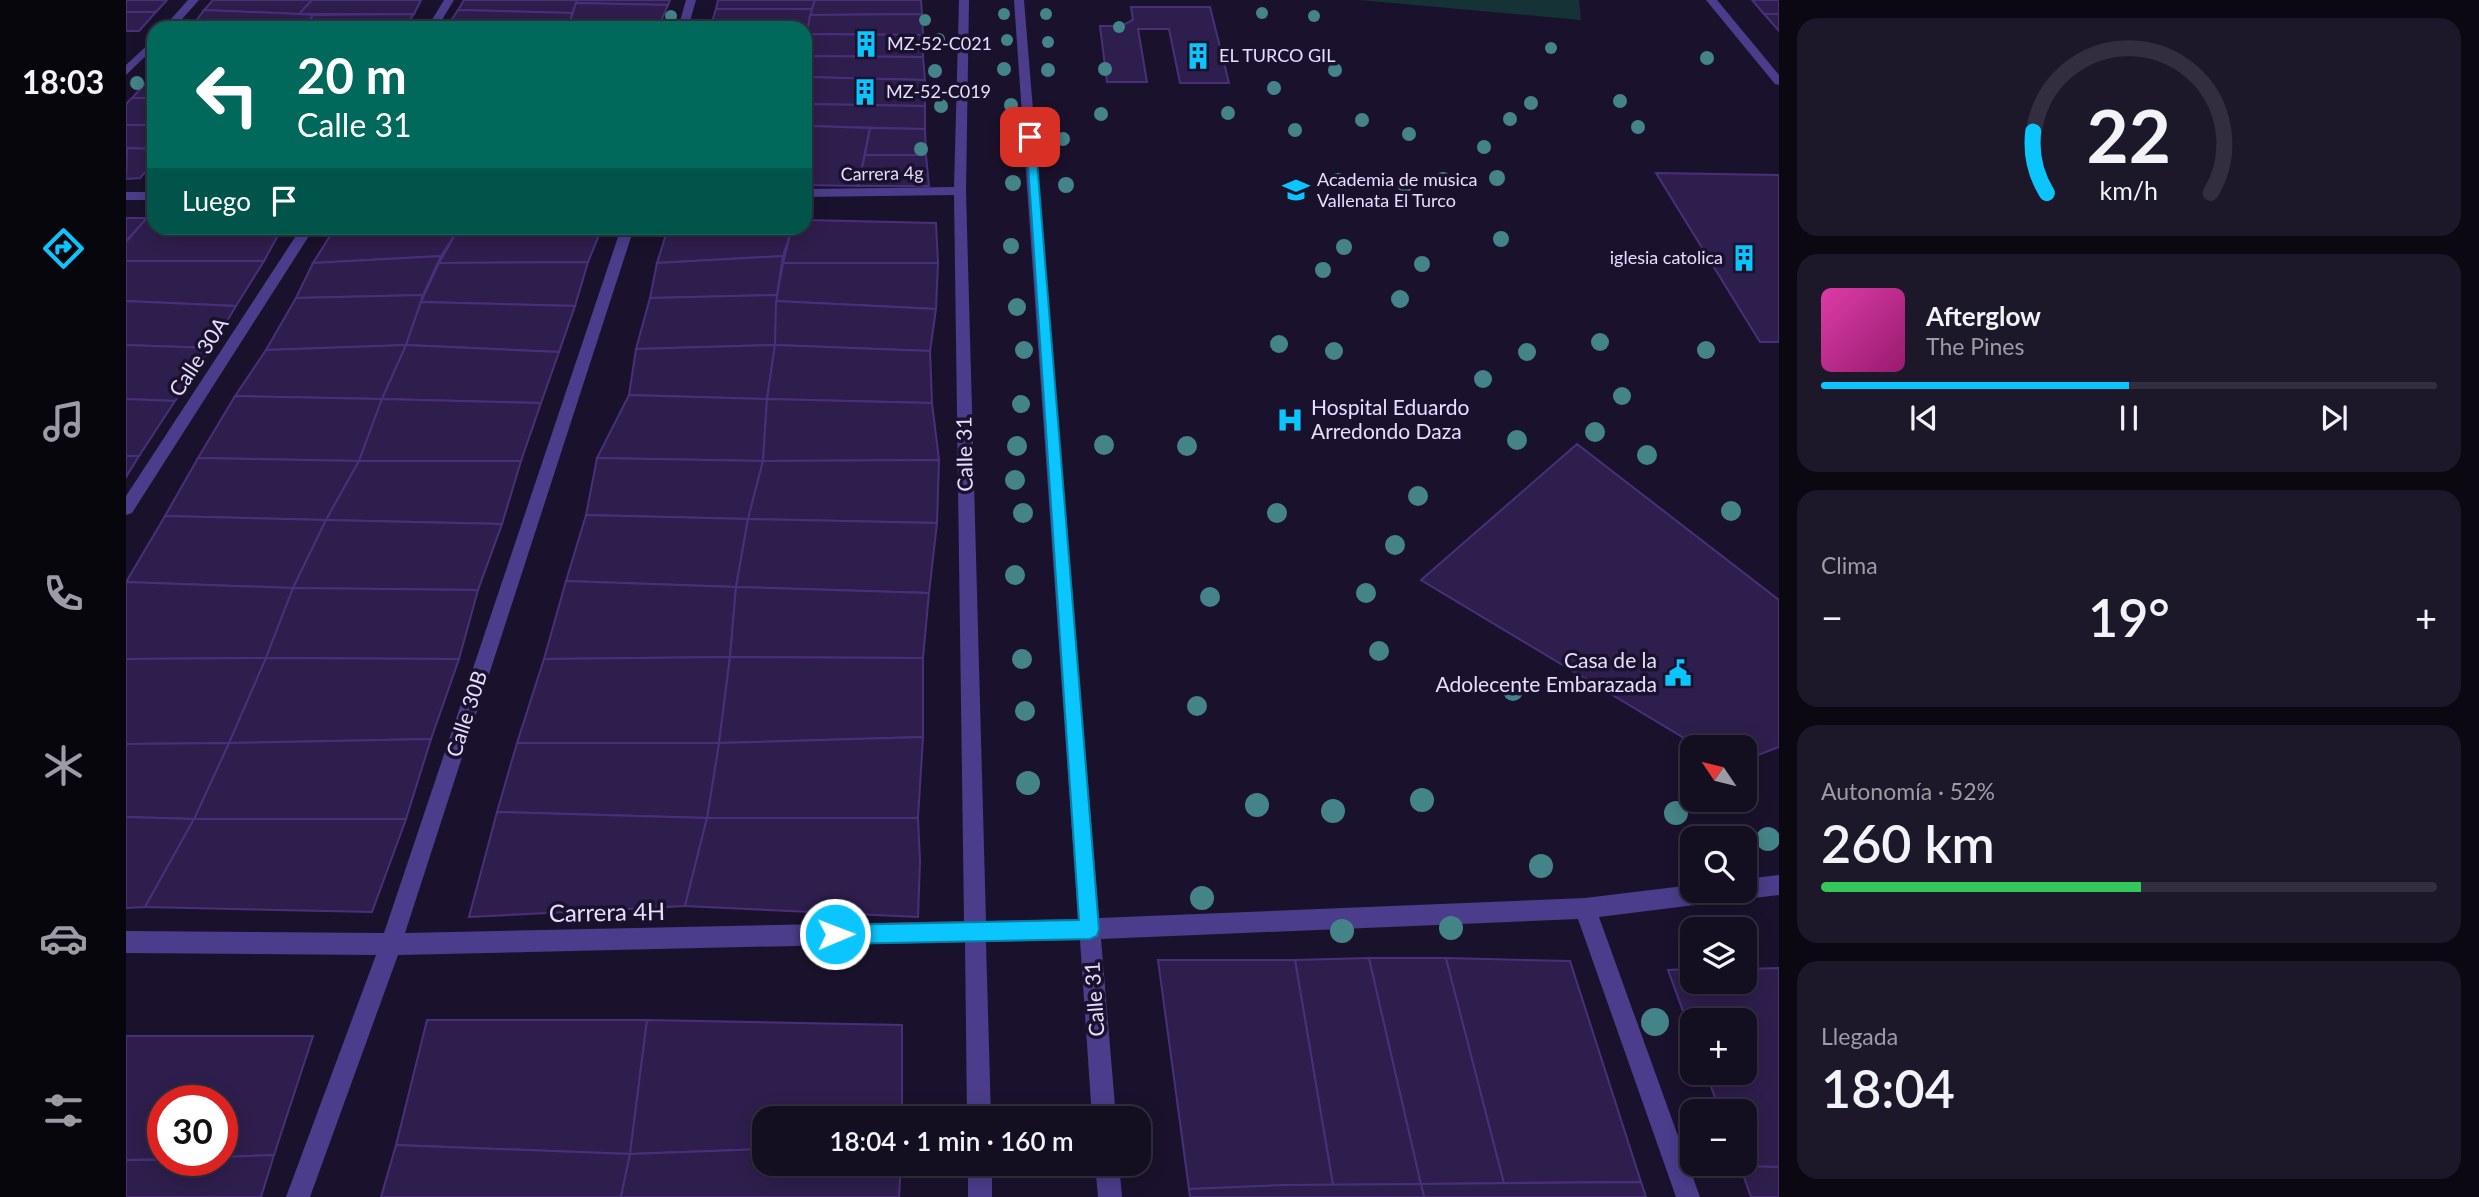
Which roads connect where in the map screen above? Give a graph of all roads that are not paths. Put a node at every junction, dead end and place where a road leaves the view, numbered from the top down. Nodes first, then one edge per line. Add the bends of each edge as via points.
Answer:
1 (194, 0) edge
2 (449, 0) edge
3 (691, 0) edge
4 (964, 0) edge
5 (1019, 0) edge
6 (1711, 0) edge
7 (174, 21) edge
8 (436, 21) edge
9 (685, 21) edge
10 (147, 50) edge
11 (126, 72) edge
12 (1779, 82) edge
13 (960, 191) junction
14 (812, 193) edge
15 (126, 196) edge
16 (147, 196) edge
17 (302, 235) edge
18 (625, 235) edge
19 (126, 509) edge
20 (1779, 884) edge
21 (1757, 887) edge
22 (1680, 897) edge
23 (1585, 908) junction
24 (1090, 929) junction
25 (974, 931) junction
26 (126, 942) edge
27 (391, 944) junction
28 (979, 1106) edge
29 (1103, 1106) edge
30 (980, 1176) edge
31 (1108, 1176) edge
32 (298, 1197) edge
33 (981, 1197) edge
34 (1110, 1197) edge
35 (1688, 1197) edge

1 - 7 street
2 - 8 street
3 - 9 street
4 - 13 street, Calle 31
5 - 24 street, Calle 31
6 - 12 street
10 - 11 street
13 - 14 street, Carrera 4g
13 - 25 street, Calle 31
15 - 16 street
17 - 19 street, Calle 30A
18 - 27 street, Calle 30B
20 - 21 street
22 - 23 street, Carrera 4H
23 - 24 street, Carrera 4H
23 - 35 street
24 - 25 street, Carrera 4H
24 - 29 street, Calle 31
25 - 27 street, Carrera 4H
25 - 28 street, Calle 31
26 - 27 street, Carrera 4H
27 - 32 street, Calle 30B
30 - 33 street
31 - 34 street

